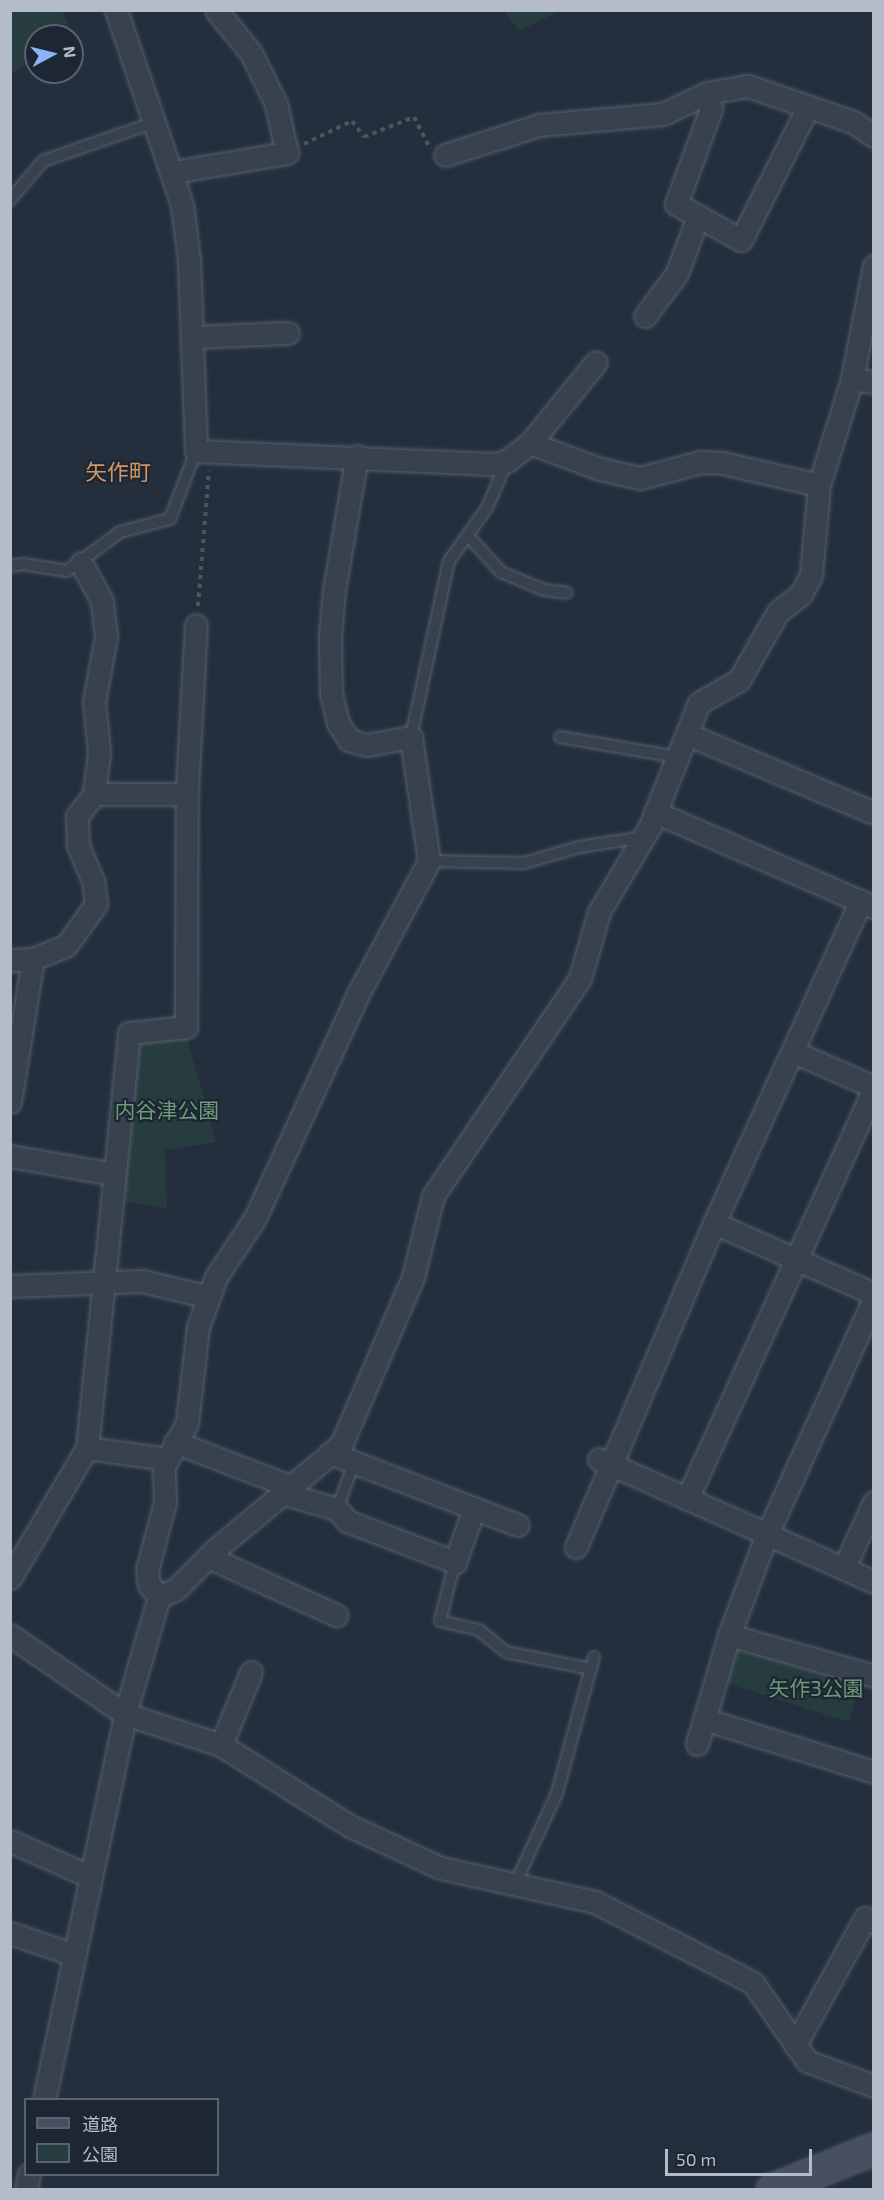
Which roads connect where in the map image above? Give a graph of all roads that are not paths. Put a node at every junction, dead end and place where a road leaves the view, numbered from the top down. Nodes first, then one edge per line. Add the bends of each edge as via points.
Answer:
1 (116, 10) edge
2 (216, 10) edge
3 (707, 93) junction
4 (808, 107) junction
5 (156, 122) junction
6 (873, 136) edge
7 (446, 155) road end
8 (173, 172) junction
9 (10, 200) edge
10 (698, 216) junction
11 (873, 266) edge
12 (645, 316) dead end
13 (288, 333) dead end
14 (192, 336) junction
15 (596, 362) dead end
16 (852, 379) junction
17 (873, 382) edge
18 (530, 443) junction
19 (203, 451) junction
20 (357, 456) junction
21 (507, 461) junction
22 (819, 486) junction
23 (468, 536) junction
24 (81, 563) junction
25 (10, 566) edge
26 (567, 593) dead end
27 (196, 625) road end
28 (687, 734) junction
29 (411, 737) junction
30 (560, 738) dead end
31 (677, 757) junction
32 (94, 794) junction
33 (186, 794) junction
34 (655, 812) junction
35 (873, 813) edge
36 (644, 837) junction
37 (429, 861) junction
38 (867, 904) edge
39 (33, 959) junction
40 (10, 960) edge
41 (794, 1052) junction
42 (873, 1088) edge
43 (10, 1101) edge
44 (10, 1156) edge
45 (113, 1174) junction
46 (714, 1223) junction
47 (796, 1259) junction
48 (103, 1284) junction
49 (10, 1286) edge
50 (873, 1294) edge
51 (209, 1297) junction
52 (873, 1299) edge
53 (87, 1448) junction
54 (171, 1450) junction
55 (330, 1454) junction
56 (604, 1462) junction
57 (354, 1463) junction
58 (285, 1490) junction
59 (687, 1499) junction
60 (873, 1502) edge
61 (474, 1508) junction
62 (337, 1509) junction
63 (518, 1525) dead end
64 (767, 1534) junction
65 (576, 1547) dead end
66 (208, 1557) junction
67 (455, 1562) junction
68 (844, 1568) junction
69 (10, 1578) edge
70 (873, 1582) edge
71 (159, 1596) junction
72 (336, 1615) dead end
73 (10, 1635) edge
74 (729, 1635) junction
75 (594, 1657) dead end
76 (591, 1669) junction
77 (251, 1672) dead end
78 (873, 1676) edge
79 (124, 1714) junction
80 (704, 1719) junction
81 (697, 1744) dead end
82 (220, 1745) junction
83 (873, 1772) edge
84 (10, 1841) edge
85 (89, 1876) junction
86 (515, 1884) junction
87 (873, 1922) edge
88 (10, 1933) edge
89 (72, 1954) junction
90 (795, 2045) junction
91 (873, 2086) edge
92 (44, 2098) edge
93 (873, 2149) edge
94 (772, 2190) edge

1 - 5 street
2 - 8 street via 256,63 276,104 287,153
3 - 4 street via 748,86
3 - 7 street via 663,114 538,125
3 - 10 street via 711,109 676,204
4 - 6 street via 853,122
4 - 10 street via 741,240
5 - 8 street
5 - 9 lane via 43,161
8 - 14 street via 189,260
10 - 12 street via 677,273
11 - 16 street
13 - 14 street
14 - 19 street
15 - 18 street
16 - 17 street
16 - 22 street
18 - 21 street
18 - 22 street via 600,469 639,478 700,462 723,463
19 - 20 street
19 - 24 lane via 170,519 120,531 103,541
20 - 21 street via 493,464
20 - 29 street via 353,500 334,590 330,635 332,693 338,723 349,740 366,745
21 - 23 lane via 487,508
22 - 28 street via 811,575 801,594 778,612 739,680 699,703
23 - 26 lane via 501,572 544,590
23 - 29 lane via 450,561
24 - 25 lane via 68,571 23,564
24 - 32 street via 102,601 106,636 94,702 99,752
27 - 33 street
28 - 31 street
28 - 35 street
29 - 37 street
30 - 31 lane
31 - 34 street
32 - 33 street
32 - 39 street via 77,816 78,845 93,881 96,904 66,946
33 - 45 street via 186,1028 129,1033
34 - 36 street
34 - 38 street
36 - 37 lane via 579,847 524,863
36 - 55 street via 599,912 580,978 433,1196 413,1277 341,1444
37 - 51 street via 357,994 255,1218 216,1277
38 - 41 street
39 - 40 street
39 - 43 street
41 - 42 street
41 - 46 street
42 - 47 street
44 - 45 street
45 - 48 street
46 - 47 street
46 - 56 street
47 - 50 street
47 - 59 street
48 - 49 street
48 - 51 street via 142,1281
48 - 53 street
51 - 54 street via 198,1327 187,1424
52 - 64 street
53 - 54 street
53 - 69 street
54 - 58 street
54 - 71 street via 165,1502 147,1570 149,1585
55 - 57 street
55 - 58 street
56 - 59 street
56 - 65 street
57 - 61 street
57 - 62 lane
58 - 62 street
58 - 66 street
59 - 64 street
60 - 68 street
61 - 63 street
61 - 67 street
62 - 67 street via 347,1521
64 - 68 street
64 - 74 street
66 - 71 street via 175,1590
66 - 72 street
67 - 76 lane via 440,1621 479,1630 506,1652
68 - 70 street
71 - 79 street
73 - 79 street
74 - 78 street
74 - 80 street
75 - 76 lane
76 - 86 lane via 557,1793
77 - 82 street
79 - 82 street
79 - 85 street
80 - 81 street
80 - 83 street
82 - 86 street via 350,1826 441,1868
84 - 85 street
85 - 89 street
86 - 90 street via 595,1902 753,1983
87 - 90 street via 865,1918
88 - 89 street
89 - 92 street
90 - 91 street via 807,2061
93 - 94 street

